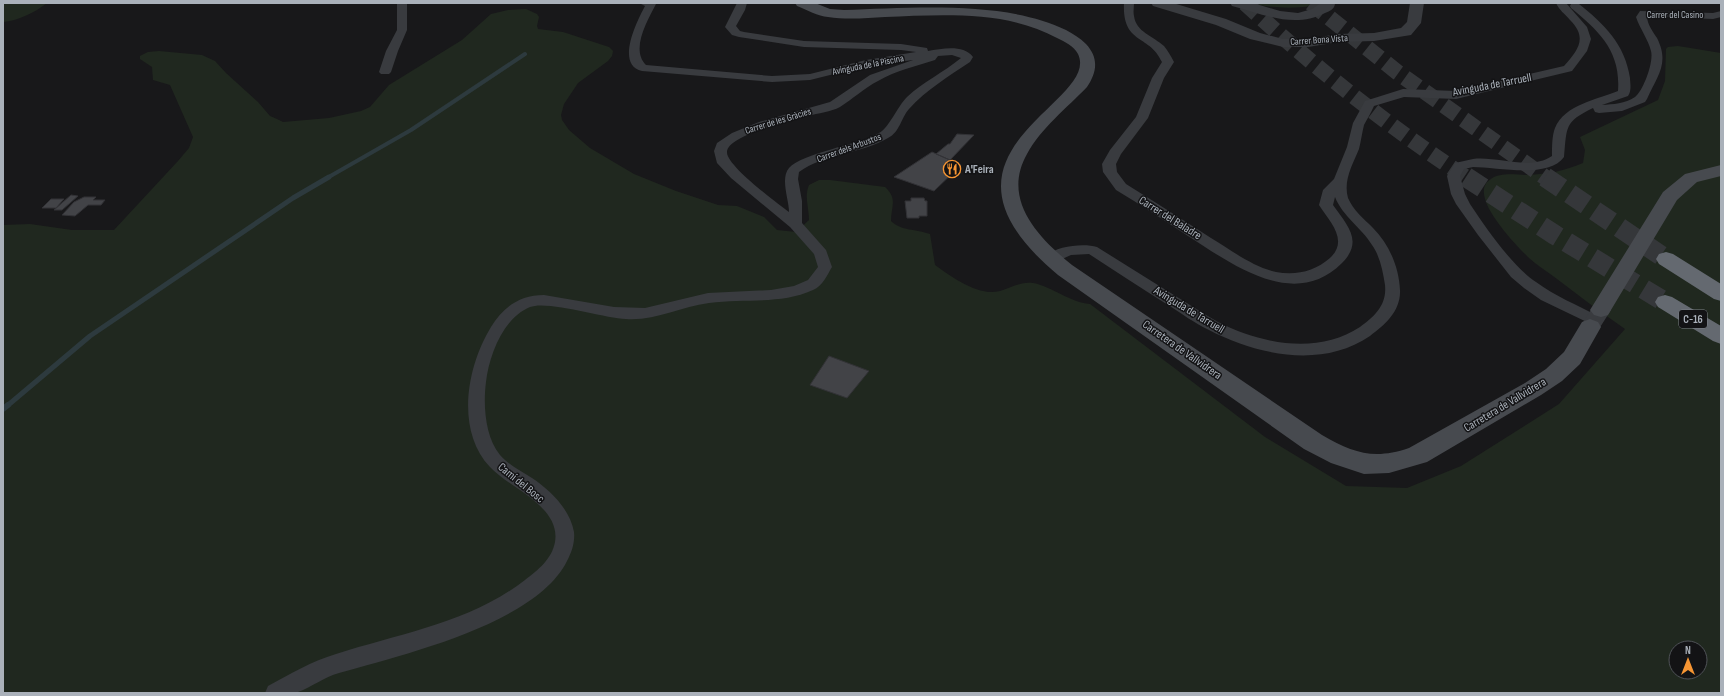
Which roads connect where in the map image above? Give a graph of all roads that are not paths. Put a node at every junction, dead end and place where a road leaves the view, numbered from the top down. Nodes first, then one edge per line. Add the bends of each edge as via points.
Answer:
1 (402, 3) edge
2 (644, 3) edge
3 (742, 3) edge
4 (802, 3) edge
5 (1129, 3) edge
6 (1158, 3) edge
7 (1237, 3) edge
8 (1328, 3) edge
9 (1416, 3) edge
10 (1561, 3) edge
11 (1572, 3) edge
12 (1721, 14) edge
13 (935, 53) junction
14 (385, 72) dead end
15 (1576, 112) junction
16 (1721, 170) edge
17 (1340, 181) junction
18 (795, 224) junction
19 (1051, 259) junction
20 (1666, 259) tunnel mouth
21 (1721, 294) edge
22 (1665, 302) tunnel mouth
23 (1594, 319) junction
24 (1721, 336) edge
25 (276, 693) edge

1 - 14 street via 402,30
2 - 13 street, Avinguda de la Piscina via 651,4 639,31 634,58 642,68 772,79 810,77 866,63
3 - 13 street, Avinguda de la Piscina via 730,27 743,35 816,45 916,48
4 - 19 main road, Carretera de Vallvidrera via 828,13 844,14 964,12 998,15 1044,26 1078,43 1088,59 1086,76 1030,138 1018,154 1010,176 1011,194 1020,224
5 - 17 street, Carrer del Baladre via 1127,12 1134,29 1142,38 1160,48 1168,62 1158,78 1142,118 1109,164 1110,172 1120,187 1248,268 1273,276 1293,277 1312,275 1327,268 1338,259 1345,248 1346,236 1341,224 1326,205 1330,190
6 - 9 street, Carrer Bona Vista via 1221,22 1255,36 1283,43 1296,43 1406,32 1414,23
7 - 8 street via 1277,14 1303,17 1318,12 1328,6
10 - 17 street, Avinguda de Tarruell via 1582,26 1586,36 1585,44 1568,69 1456,95 1403,93 1369,104 1359,124
11 - 15 street via 1612,40 1622,63 1626,84 1624,94
12 - 15 street, Carrer del Casino via 1713,16 1644,13 1641,17 1658,58 1641,99 1622,107
13 - 18 street, Carrer dels Arbustos via 952,52 967,56 966,60 924,87 904,107 892,129 886,134 795,169 791,180 795,194
13 - 18 street, Carrer de les Gràcies via 931,58 893,70 867,82 834,105 760,125 723,143 720,151 722,160 736,175
15 - 23 street via 1561,128 1556,162 1530,166 1467,162 1457,167 1454,183 1472,216 1523,280 1550,298
16 - 23 main road, Carretera de Vallvidrera via 1690,178 1670,196
17 - 19 street, Avinguda de Tarruell via 1341,198 1346,208 1379,244 1386,260 1394,293 1390,307 1380,320 1363,334 1333,347 1313,351 1291,349 1269,346 1232,335 1196,316 1092,250 1066,250
18 - 25 street, Camí del Bosc via 821,253 825,267 819,278 809,287 778,293 708,298 649,313 614,312 541,300 522,304 512,312 490,341 482,360 477,382 476,405 482,440 494,460 531,487 556,512 566,537 562,552 550,571 531,588 473,622 384,651 334,664
19 - 23 main road, Carretera de Vallvidrera via 1314,442 1337,457 1363,464 1390,464 1418,455 1534,389 1572,358
20 - 21 highway
22 - 24 highway, C-16

